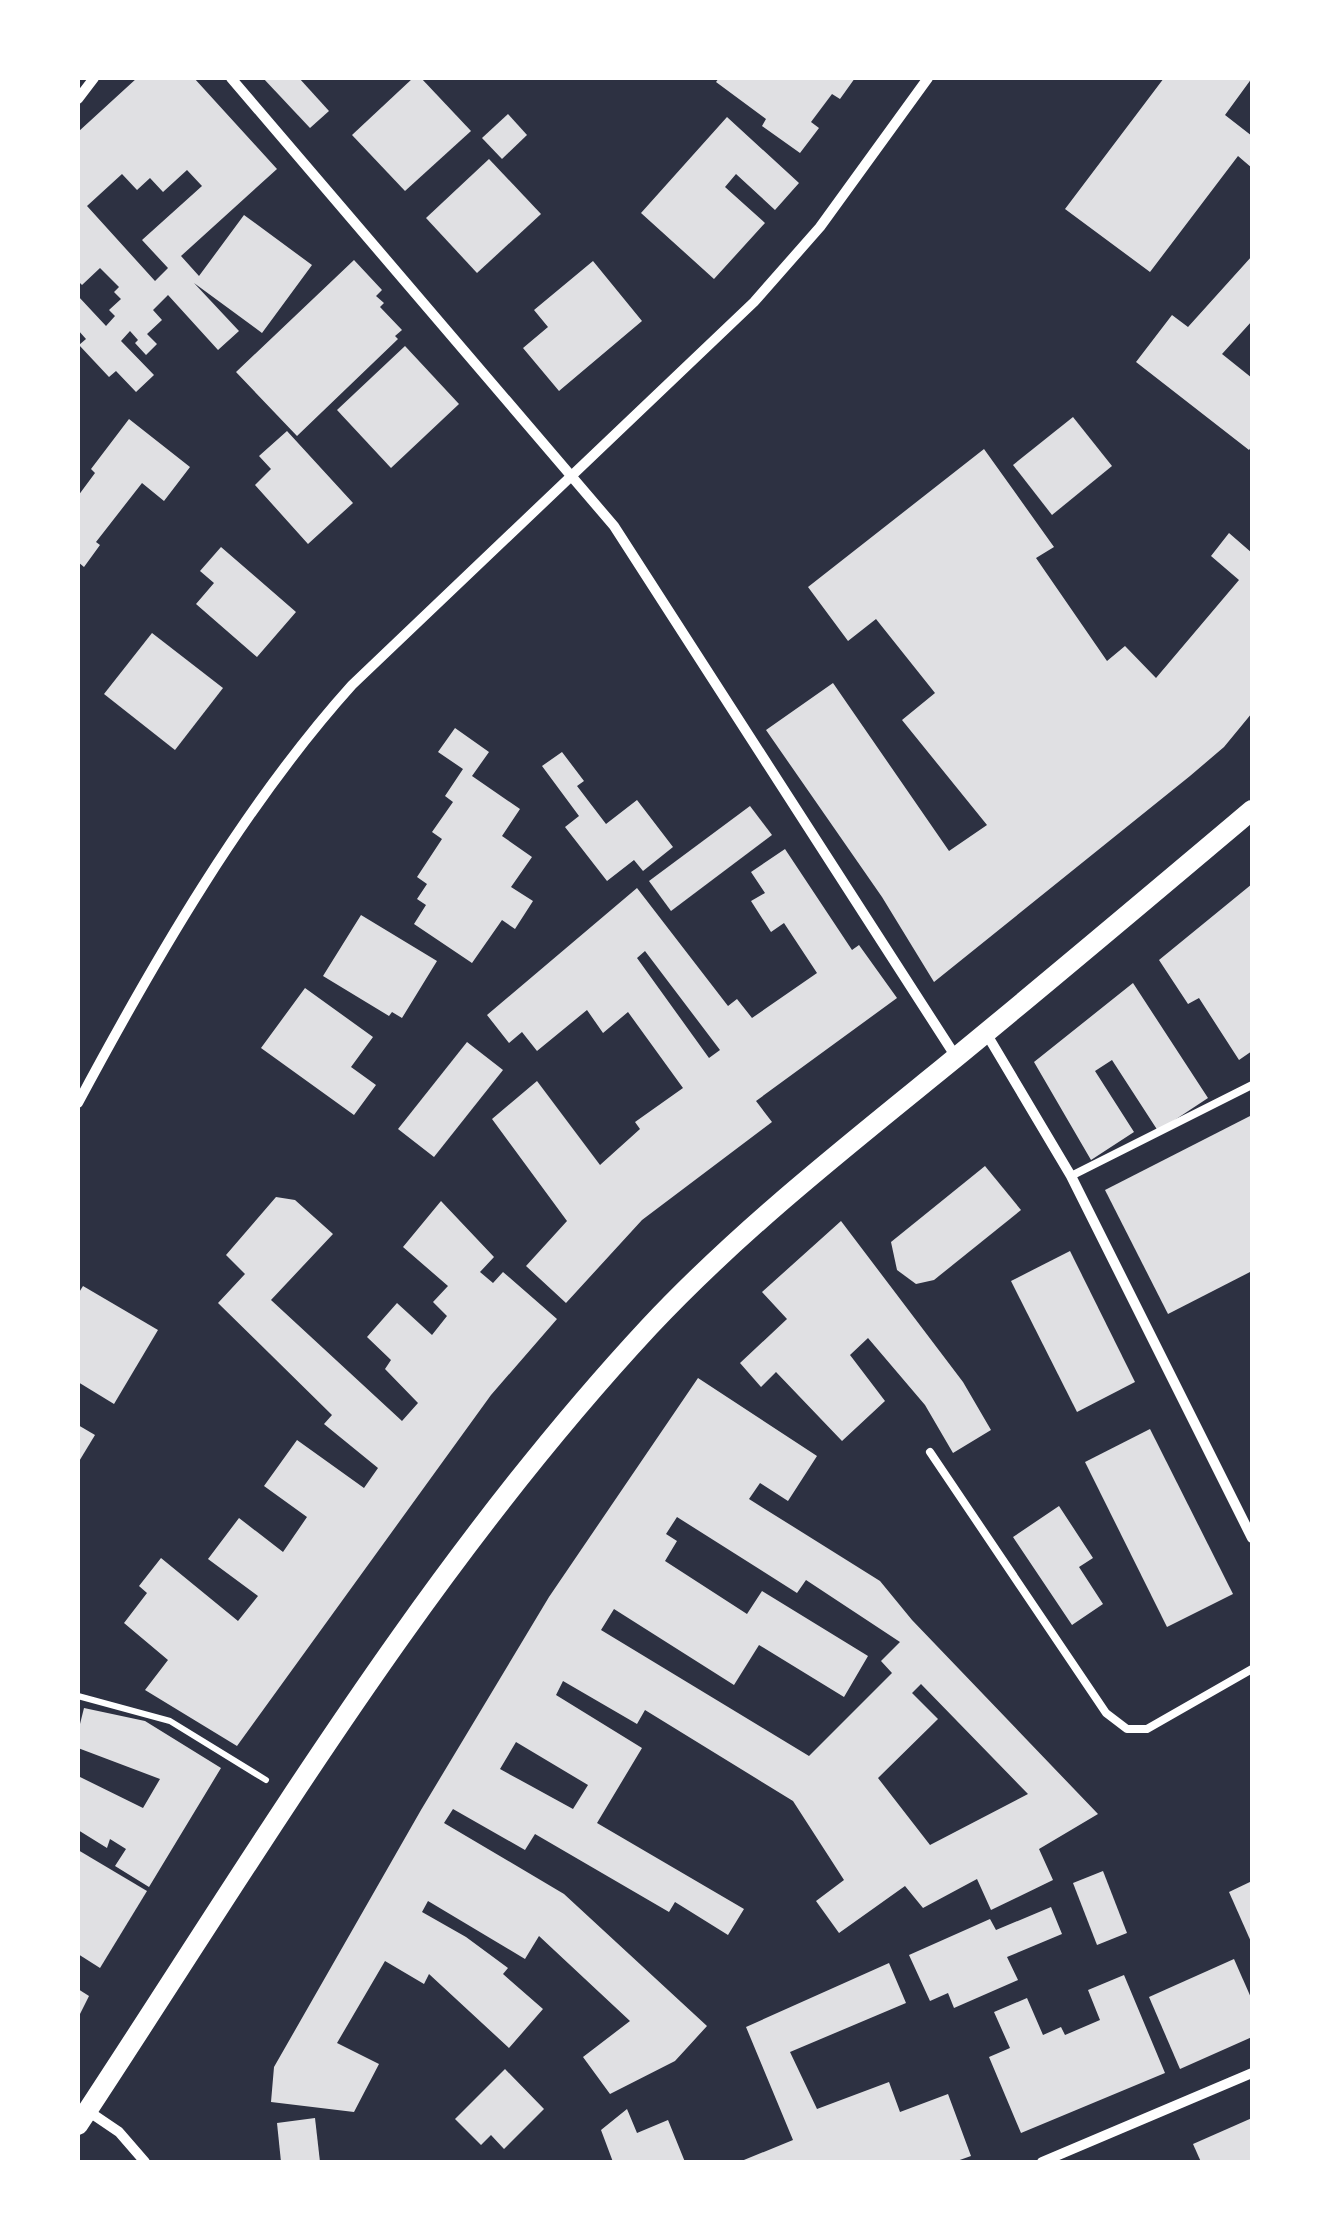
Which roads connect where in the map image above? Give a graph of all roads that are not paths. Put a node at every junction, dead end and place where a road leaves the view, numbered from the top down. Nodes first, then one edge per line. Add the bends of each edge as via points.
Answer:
1 (94, 78) edge
2 (232, 78) edge
3 (928, 78) edge
4 (78, 99) edge
5 (569, 475) junction
6 (1252, 810) edge
7 (986, 1033) junction
8 (956, 1057) junction
9 (1252, 1085) edge
10 (78, 1103) edge
11 (1071, 1176) junction
12 (930, 1452) dead end
13 (1252, 1538) edge
14 (1252, 1669) edge
15 (1252, 2073) edge
16 (82, 2118) edge
17 (145, 2162) edge
18 (1042, 2162) edge

1 - 4 street
2 - 5 street
3 - 5 street via 820,227 754,302
5 - 8 street via 614,526
5 - 10 street via 305,738 136,996
6 - 7 main road
7 - 8 main road
7 - 11 street
8 - 16 main road via 792,1193 650,1326 548,1443 436,1586 291,1796
9 - 11 lane
11 - 13 street
12 - 14 lane via 1106,1714 1127,1729 1146,1729
15 - 18 street
16 - 17 street via 119,2132

